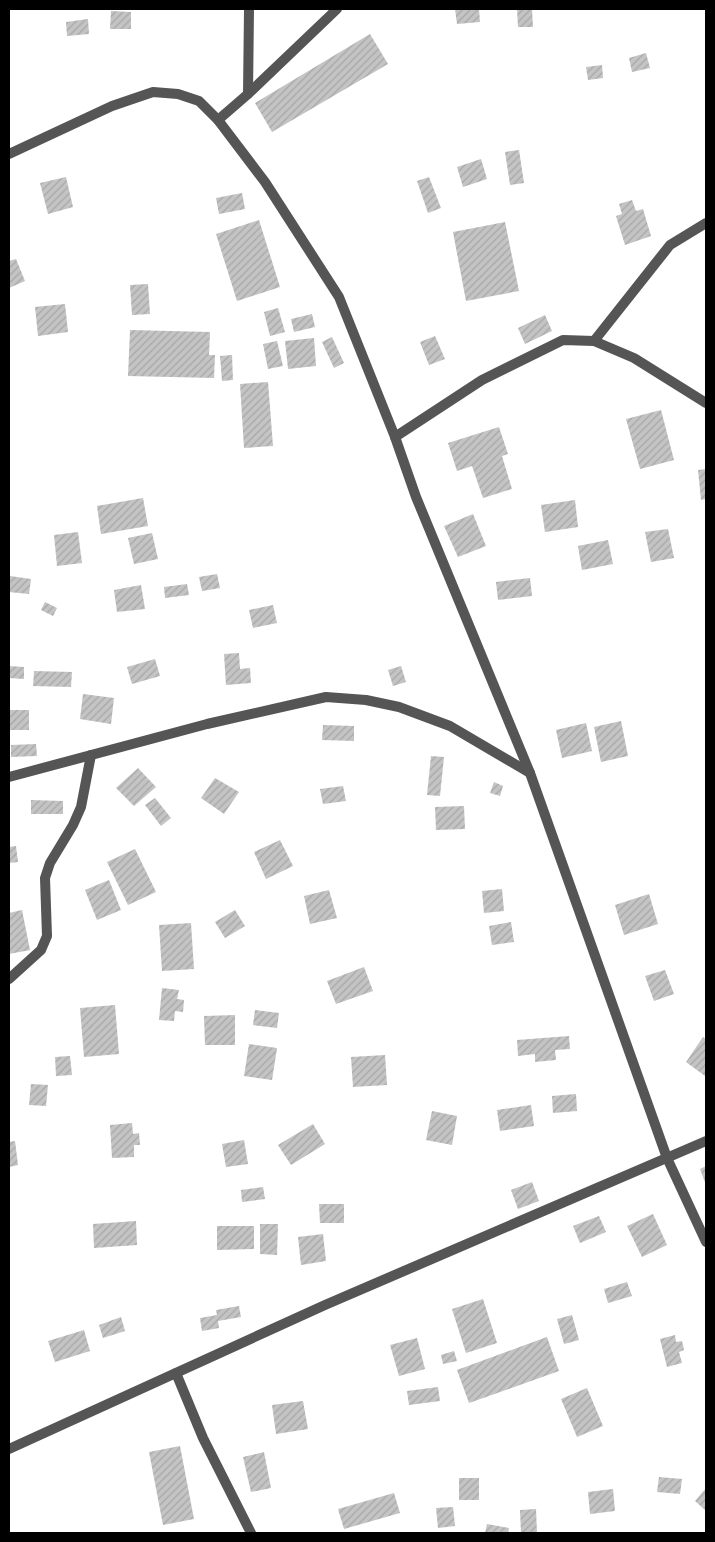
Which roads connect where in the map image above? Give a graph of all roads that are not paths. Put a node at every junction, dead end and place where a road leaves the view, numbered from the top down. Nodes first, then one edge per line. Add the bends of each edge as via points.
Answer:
1 (249, 9) edge
2 (337, 9) edge
3 (248, 94) junction
4 (218, 120) junction
5 (9, 154) edge
6 (706, 223) edge
7 (594, 341) junction
8 (706, 403) edge
9 (395, 437) junction
10 (91, 755) junction
11 (530, 773) junction
12 (9, 777) edge
13 (9, 980) edge
14 (706, 1141) edge
15 (667, 1158) junction
16 (706, 1242) edge
17 (176, 1373) junction
18 (9, 1449) edge
19 (251, 1533) edge

1 - 3 street
2 - 3 street
3 - 4 street
4 - 5 street via 199,101 178,94 153,92 112,106
4 - 9 street via 265,182 339,298
6 - 7 street via 670,245
7 - 8 street via 634,358
7 - 9 street via 563,340 482,380
9 - 11 street via 416,497
10 - 11 street via 326,697 399,707 450,726
10 - 12 street
10 - 13 street via 81,807 45,878 47,936 41,950
11 - 15 street
14 - 15 street
15 - 16 street
15 - 17 street
17 - 18 street
17 - 19 street via 203,1438

